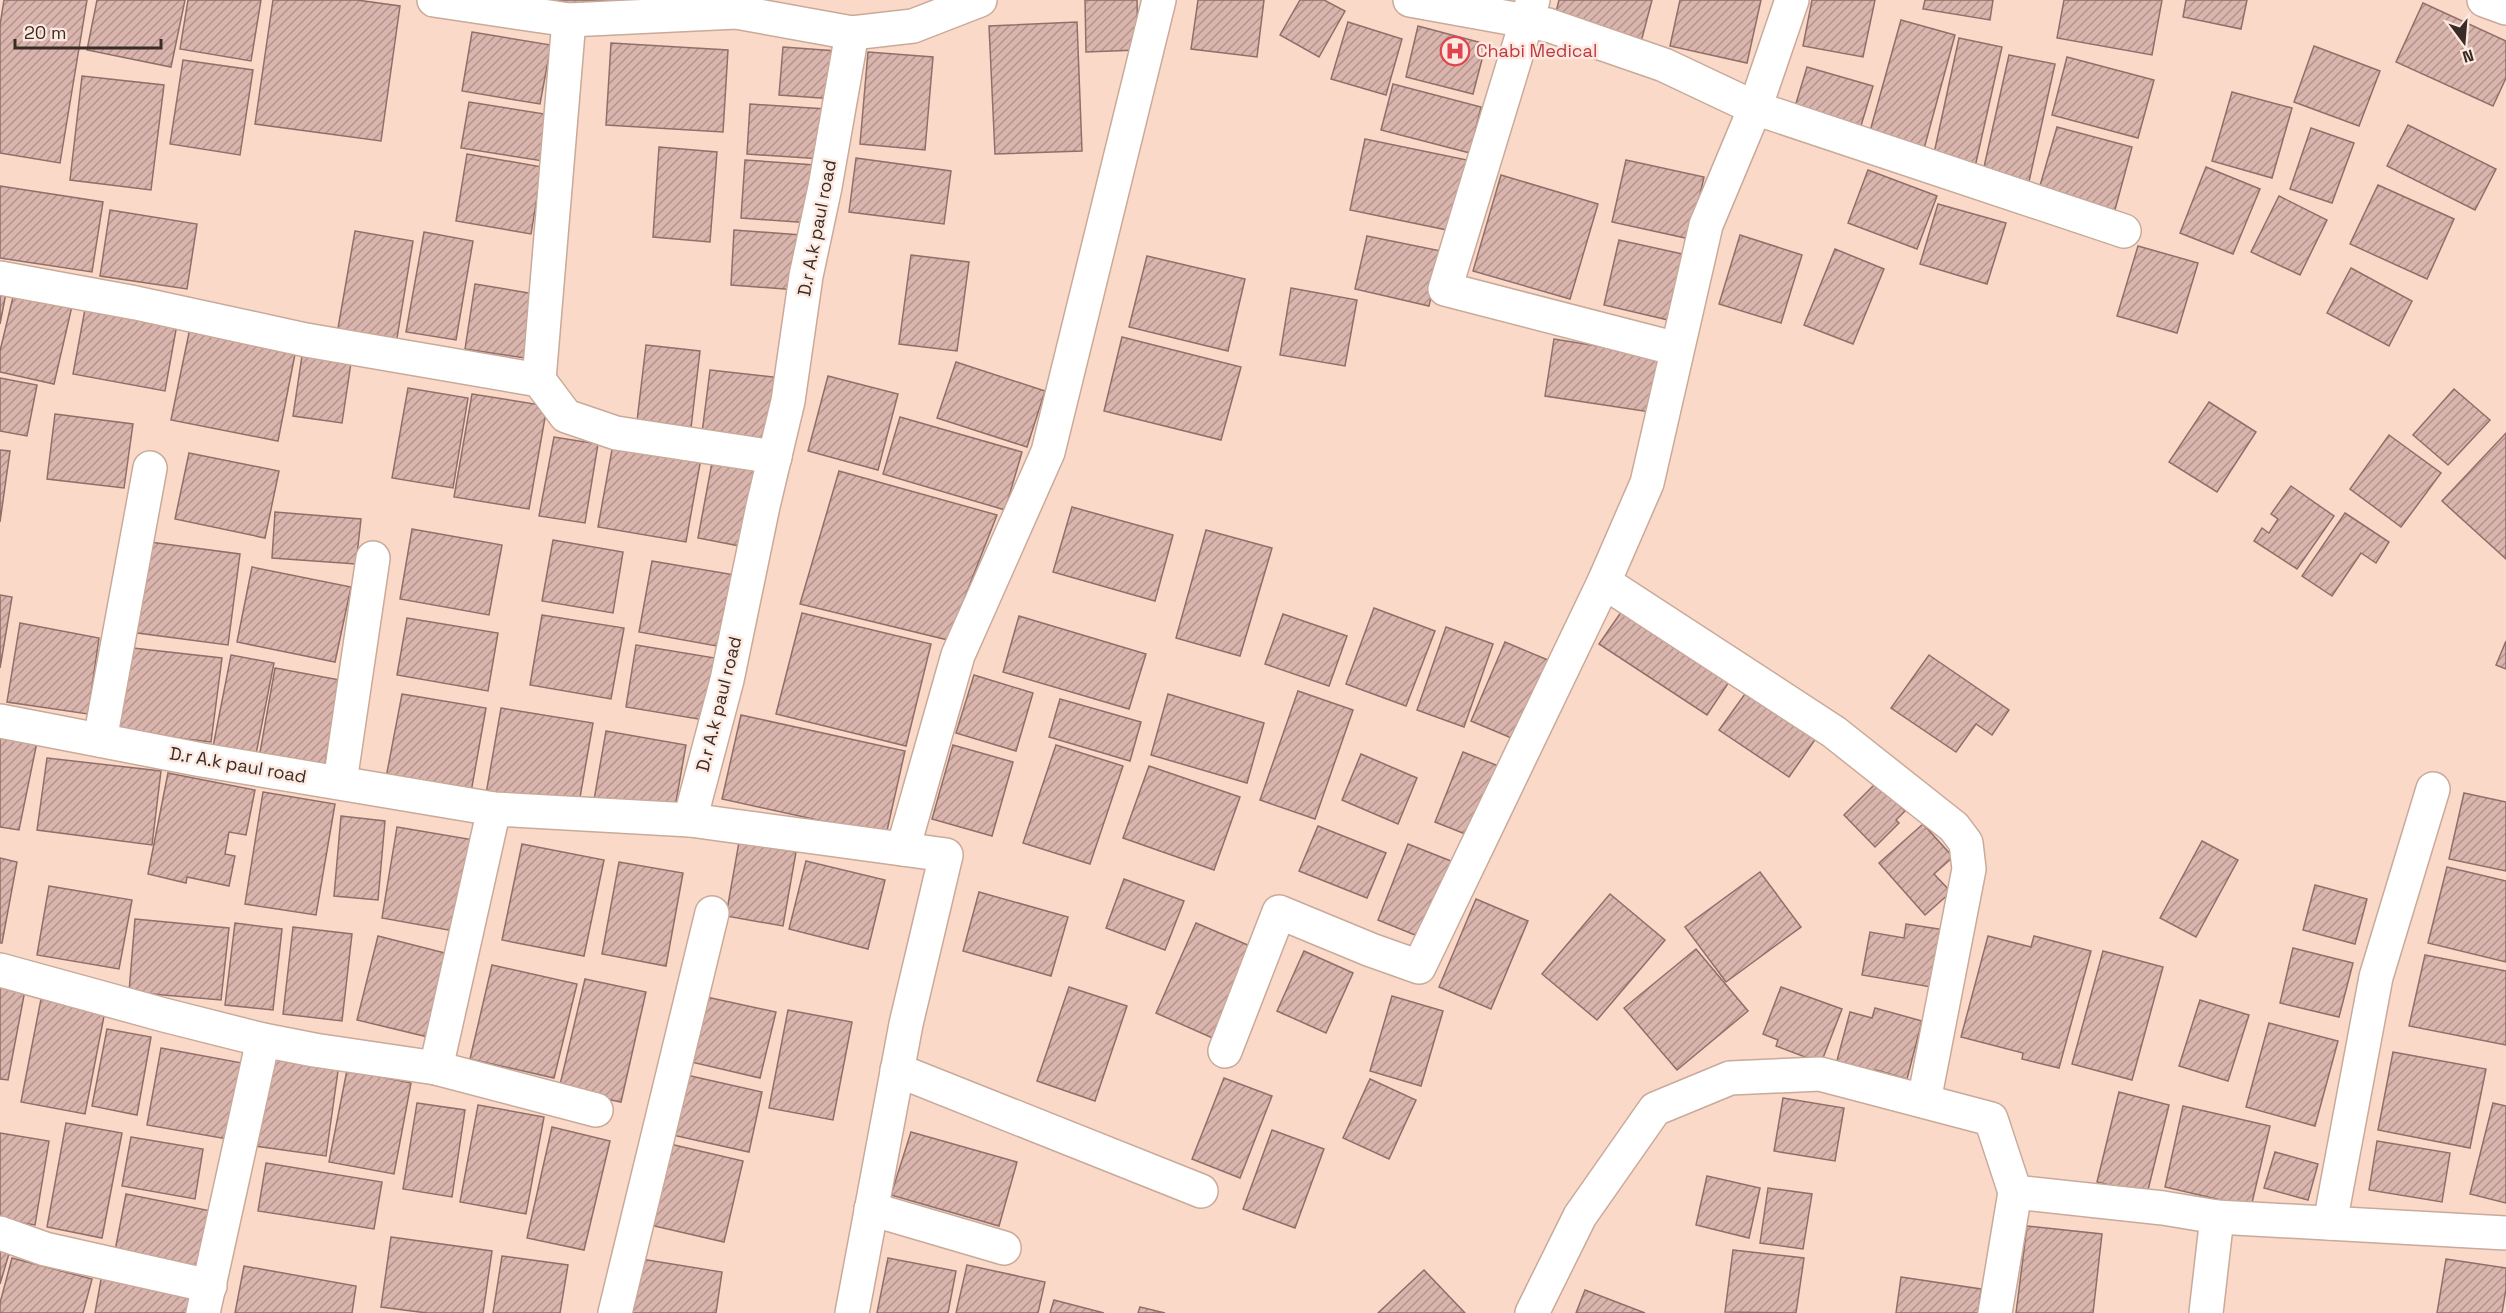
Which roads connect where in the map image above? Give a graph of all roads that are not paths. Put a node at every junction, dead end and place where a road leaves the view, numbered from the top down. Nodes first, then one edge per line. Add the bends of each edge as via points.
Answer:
1 (434, 0) edge
2 (980, 0) edge
3 (1159, 0) edge
4 (1410, 0) edge
5 (1792, 0) edge
6 (2484, 0) edge
7 (2506, 8) edge
8 (1530, 11) edge
9 (569, 20) junction
10 (852, 33) junction
11 (1755, 108) junction
12 (2124, 231) dead end
13 (0, 278) edge
14 (1677, 349) junction
15 (539, 380) junction
16 (775, 457) junction
17 (150, 468) dead end
18 (374, 558) dead end
19 (1604, 582) junction
20 (0, 721) edge
21 (100, 740) junction
22 (340, 782) junction
23 (2433, 789) dead end
24 (494, 809) junction
25 (690, 820) junction
26 (903, 849) junction
27 (712, 913) dead end
28 (0, 970) edge
29 (263, 1040) junction
30 (1224, 1051) dead end
31 (436, 1068) junction
32 (897, 1070) junction
33 (1924, 1101) junction
34 (596, 1110) dead end
35 (1202, 1191) dead end
36 (2015, 1192) junction
37 (871, 1209) junction
38 (2217, 1217) junction
39 (2331, 1222) junction
40 (0, 1233) edge
41 (2506, 1233) edge
42 (1004, 1248) dead end
43 (206, 1299) edge
44 (615, 1313) edge
45 (852, 1313) edge
46 (1532, 1313) edge
47 (1995, 1313) edge
48 (2206, 1313) edge

1 - 9 street
2 - 10 street via 913,26
3 - 26 street via 1048,452 958,655
4 - 8 street
5 - 11 street
6 - 7 street
8 - 11 street via 1548,25 1664,65
8 - 14 street via 1445,289
9 - 10 street via 736,12
9 - 15 street
10 - 16 street, D.r A.k paul road
11 - 12 street
11 - 14 street via 1706,225
13 - 15 street via 306,340
14 - 19 street via 1647,483
15 - 16 street via 566,416 616,433
16 - 25 street, D.r A.k paul road via 728,680
17 - 21 street
18 - 22 street
19 - 30 street via 1419,967 1279,912
19 - 33 street via 1834,732 1954,827 1966,843 1969,869
20 - 21 street, D.r A.k paul road
21 - 22 street, D.r A.k paul road
22 - 24 street, D.r A.k paul road
23 - 39 street via 2376,977
24 - 25 street, D.r A.k paul road
24 - 31 street
25 - 26 street
26 - 32 street via 946,855
27 - 44 street
28 - 29 street
29 - 31 street
29 - 43 street
31 - 34 street
32 - 35 street
32 - 37 street
33 - 36 street via 1991,1119
33 - 46 street via 1820,1074 1730,1078 1655,1109 1580,1216
36 - 38 street
36 - 47 street
37 - 42 street
37 - 45 street
38 - 39 street
38 - 48 street
39 - 41 street
40 - 43 street

